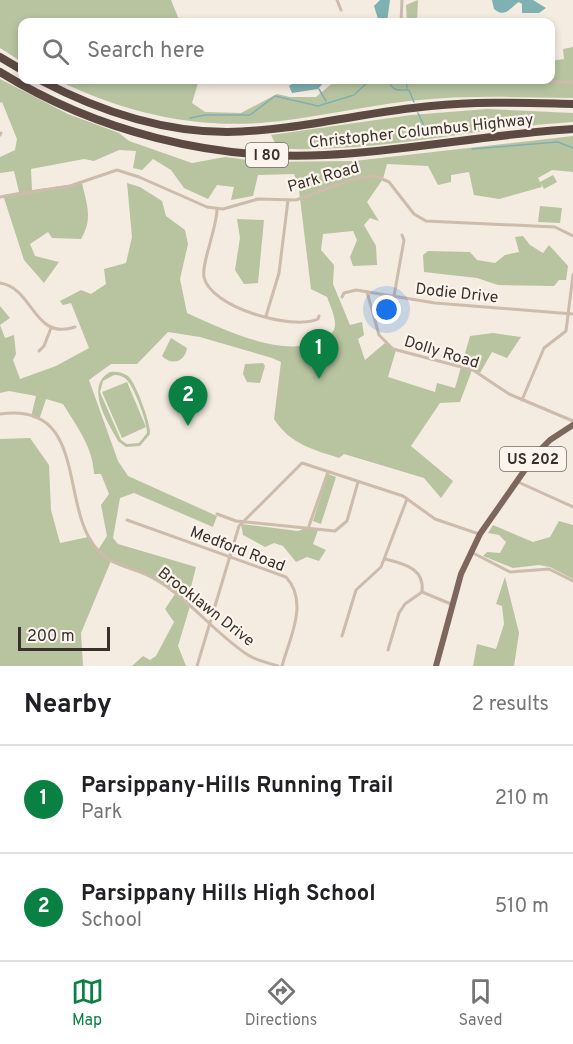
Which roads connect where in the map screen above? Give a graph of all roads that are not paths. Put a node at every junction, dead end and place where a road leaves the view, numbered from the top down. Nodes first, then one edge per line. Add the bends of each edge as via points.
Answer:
1 (337, 0) edge
2 (402, 0) edge
3 (341, 10) dead end
4 (401, 18) edge
5 (0, 57) edge
6 (18, 68) edge
7 (0, 72) edge
8 (555, 81) edge
9 (18, 82) edge
10 (573, 82) edge
11 (22, 84) edge
12 (48, 84) edge
13 (573, 104) edge
14 (573, 131) edge
15 (0, 197) edge
16 (288, 200) junction
17 (217, 209) junction
18 (402, 235) dead end
19 (573, 236) edge
20 (573, 275) edge
21 (0, 283) edge
22 (367, 292) junction
23 (394, 296) junction
24 (342, 297) dead end
25 (571, 314) edge
26 (319, 315) dead end
27 (266, 316) junction
28 (75, 327) dead end
29 (51, 328) junction
30 (39, 351) dead end
31 (522, 399) junction
32 (0, 414) edge
33 (573, 423) edge
34 (328, 472) junction
35 (517, 481) junction
36 (358, 482) junction
37 (407, 499) junction
38 (573, 507) edge
39 (217, 514) dead end
40 (127, 520) dead end
41 (243, 522) junction
42 (309, 526) junction
43 (480, 534) junction
44 (471, 552) junction
45 (229, 556) junction
46 (385, 559) junction
47 (573, 580) edge
48 (422, 592) junction
49 (452, 605) junction
50 (209, 622) junction
51 (342, 636) dead end
52 (388, 650) dead end
53 (197, 666) edge
54 (280, 666) edge
55 (436, 666) edge

1 - 3 street
2 - 4 street
5 - 6 highway
7 - 9 highway, Christopher Columbus Highway / I 80
8 - 10 street
11 - 14 highway, Christopher Columbus Highway / I 80 via 115,125 234,152 323,156
12 - 13 highway, Christopher Columbus Highway / I 80 via 134,118 205,131 262,130 455,104
15 - 17 street via 70,186 117,170
16 - 17 street, Park Road via 258,199
16 - 19 street, Park Road via 375,176 389,182 414,214 426,221 555,227
16 - 27 street via 279,273
17 - 27 street via 212,245 203,268 205,281 219,297
18 - 23 street
20 - 25 street
21 - 29 street via 16,290
22 - 23 street, Dodie Drive
22 - 24 street, Dodie Drive via 351,291
22 - 31 street, Dolly Road via 379,335 386,344 401,352 473,370
23 - 25 street, Dodie Drive
25 - 31 street via 566,331 544,348
26 - 27 street via 318,319 302,323
28 - 29 street
29 - 30 street
31 - 33 street, Dolly Road
32 - 50 street, Brooklawn Drive via 34,417 60,439 69,460 80,520 97,550 110,561 165,585
33 - 35 main road, US 202 via 543,446
34 - 36 street
34 - 41 street via 302,463
34 - 42 street
35 - 38 street
35 - 43 main road, US 202
36 - 37 street
36 - 42 street via 344,525 335,531
37 - 43 street via 435,519
37 - 46 street
39 - 41 street
40 - 45 street, Medford Road
41 - 42 street
41 - 45 street
43 - 44 main road, US 202
44 - 47 street via 510,572 549,569
44 - 49 main road, US 202
45 - 50 street
45 - 54 street, Medford Road via 283,576 294,587 298,609
46 - 48 street via 416,570 422,578
46 - 51 street via 378,572 356,590
48 - 49 street
48 - 52 street via 399,613
49 - 55 main road, US 202
50 - 53 street
50 - 54 street, Brooklawn Drive via 249,656

